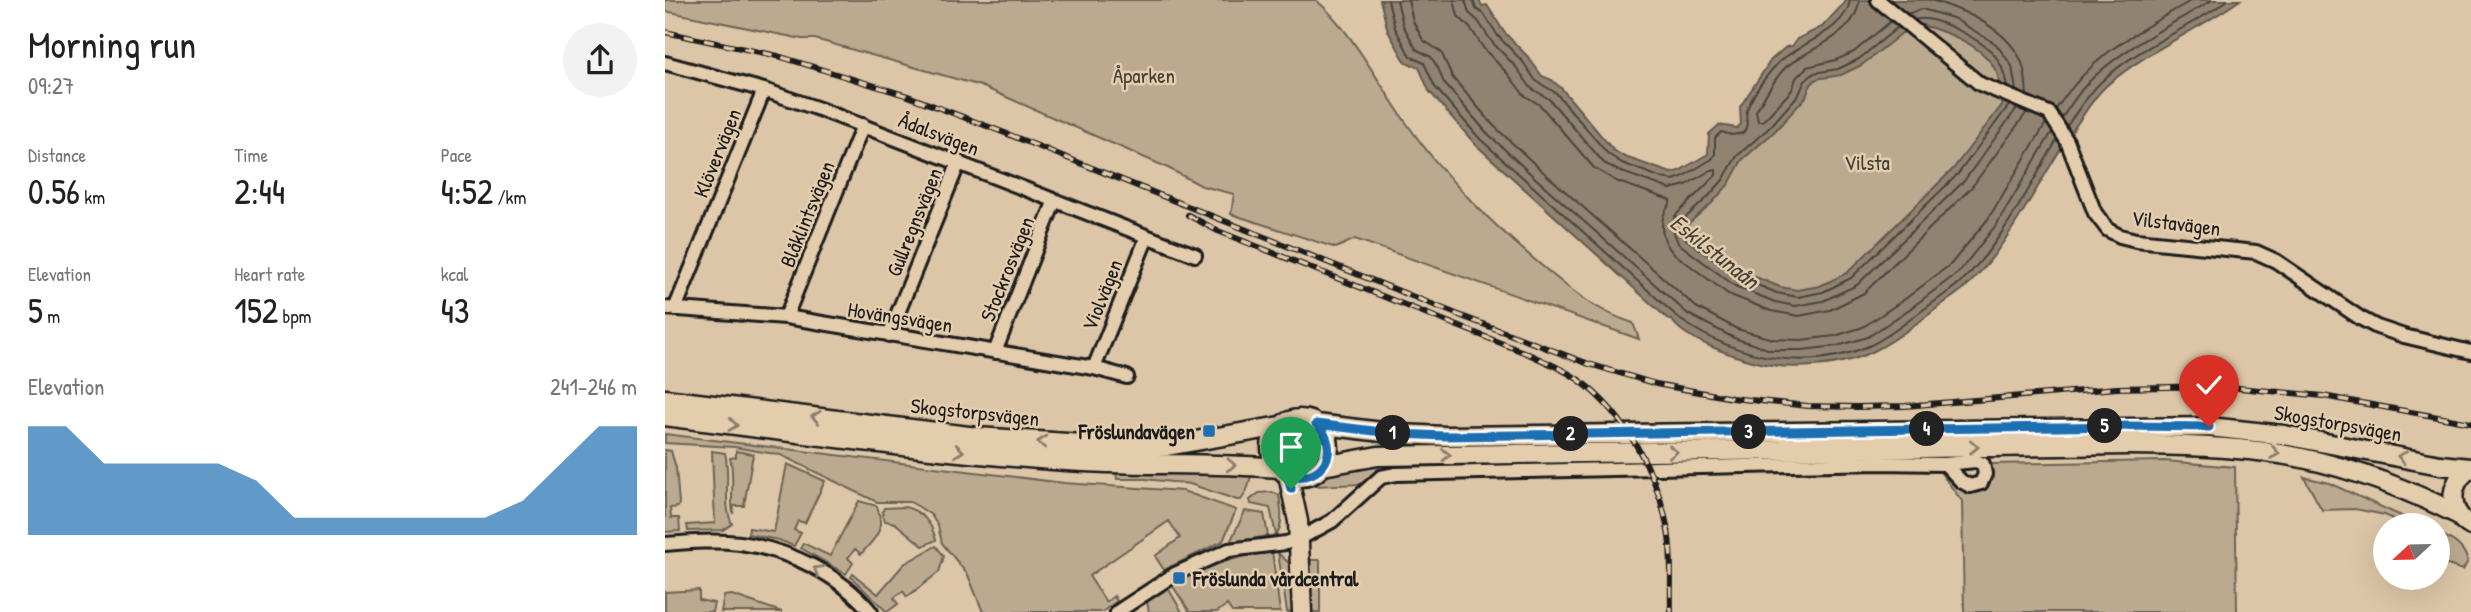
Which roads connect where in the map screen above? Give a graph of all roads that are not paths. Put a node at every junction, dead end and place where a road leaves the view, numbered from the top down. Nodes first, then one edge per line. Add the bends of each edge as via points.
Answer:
1 (1878, 0) edge
2 (665, 63) edge
3 (764, 90) junction
4 (863, 125) junction
5 (959, 162) junction
6 (1055, 200) junction
7 (1147, 237) junction
8 (1195, 255) dead end
9 (670, 308) edge
10 (786, 317) junction
11 (889, 335) junction
12 (995, 352) junction
13 (2471, 352) edge
14 (1094, 369) junction
15 (1127, 377) dead end
16 (665, 399) edge
17 (665, 416) edge
18 (1316, 424) junction
19 (1280, 426) junction
20 (1945, 464) dead end
21 (2470, 468) edge
22 (1317, 470) junction
23 (1283, 471) junction
24 (2465, 521) edge
25 (1299, 530) junction
26 (665, 544) edge
27 (871, 612) edge
28 (1117, 612) edge
29 (1302, 612) edge

1 - 13 street, Vilstavägen via 1980,84 2049,113 2067,141 2095,213 2109,230 2136,240 2256,252 2377,327
2 - 3 street, Ådalsvägen
3 - 4 street, Ådalsvägen
3 - 9 street, Klövervägen
4 - 5 street, Ådalsvägen
4 - 10 street, Blåklintsvägen
5 - 6 street, Ådalsvägen
5 - 11 street, Gullregnsvägen
6 - 7 street, Ådalsvägen
6 - 12 street, Stockrosvägen
7 - 8 street, Ådalsvägen
7 - 14 street, Violvägen
9 - 10 street, Hovängsvägen
10 - 11 street, Hovängsvägen
11 - 12 street, Hovängsvägen
12 - 14 street, Hovängsvägen
14 - 15 street, Hovängsvägen
19 -> 16 main road, Skogstorpsvägen via 1167,446 1127,447 977,437
17 -> 23 main road, Skogstorpsvägen via 1011,457
18 - 19 main road via 1301,418
21 -> 18 main road, Skogstorpsvägen via 2284,435 2209,427 1445,436
18 - 22 main road via 1328,442 1328,455
19 - 23 main road via 1270,449
20 - 25 street via 1396,474 1381,477 1332,522
21 - 24 main road via 2453,492 2454,505
22 - 23 main road via 1302,477
22 -> 24 main road, Skogstorpsvägen via 1378,456 2209,446 2268,452 2344,468 2434,503
22 - 25 main road via 1306,489
23 - 25 main road
25 - 28 street via 1286,543 1229,550 1175,574
25 - 29 main road
27 -> 26 street via 838,582 783,554 740,543

